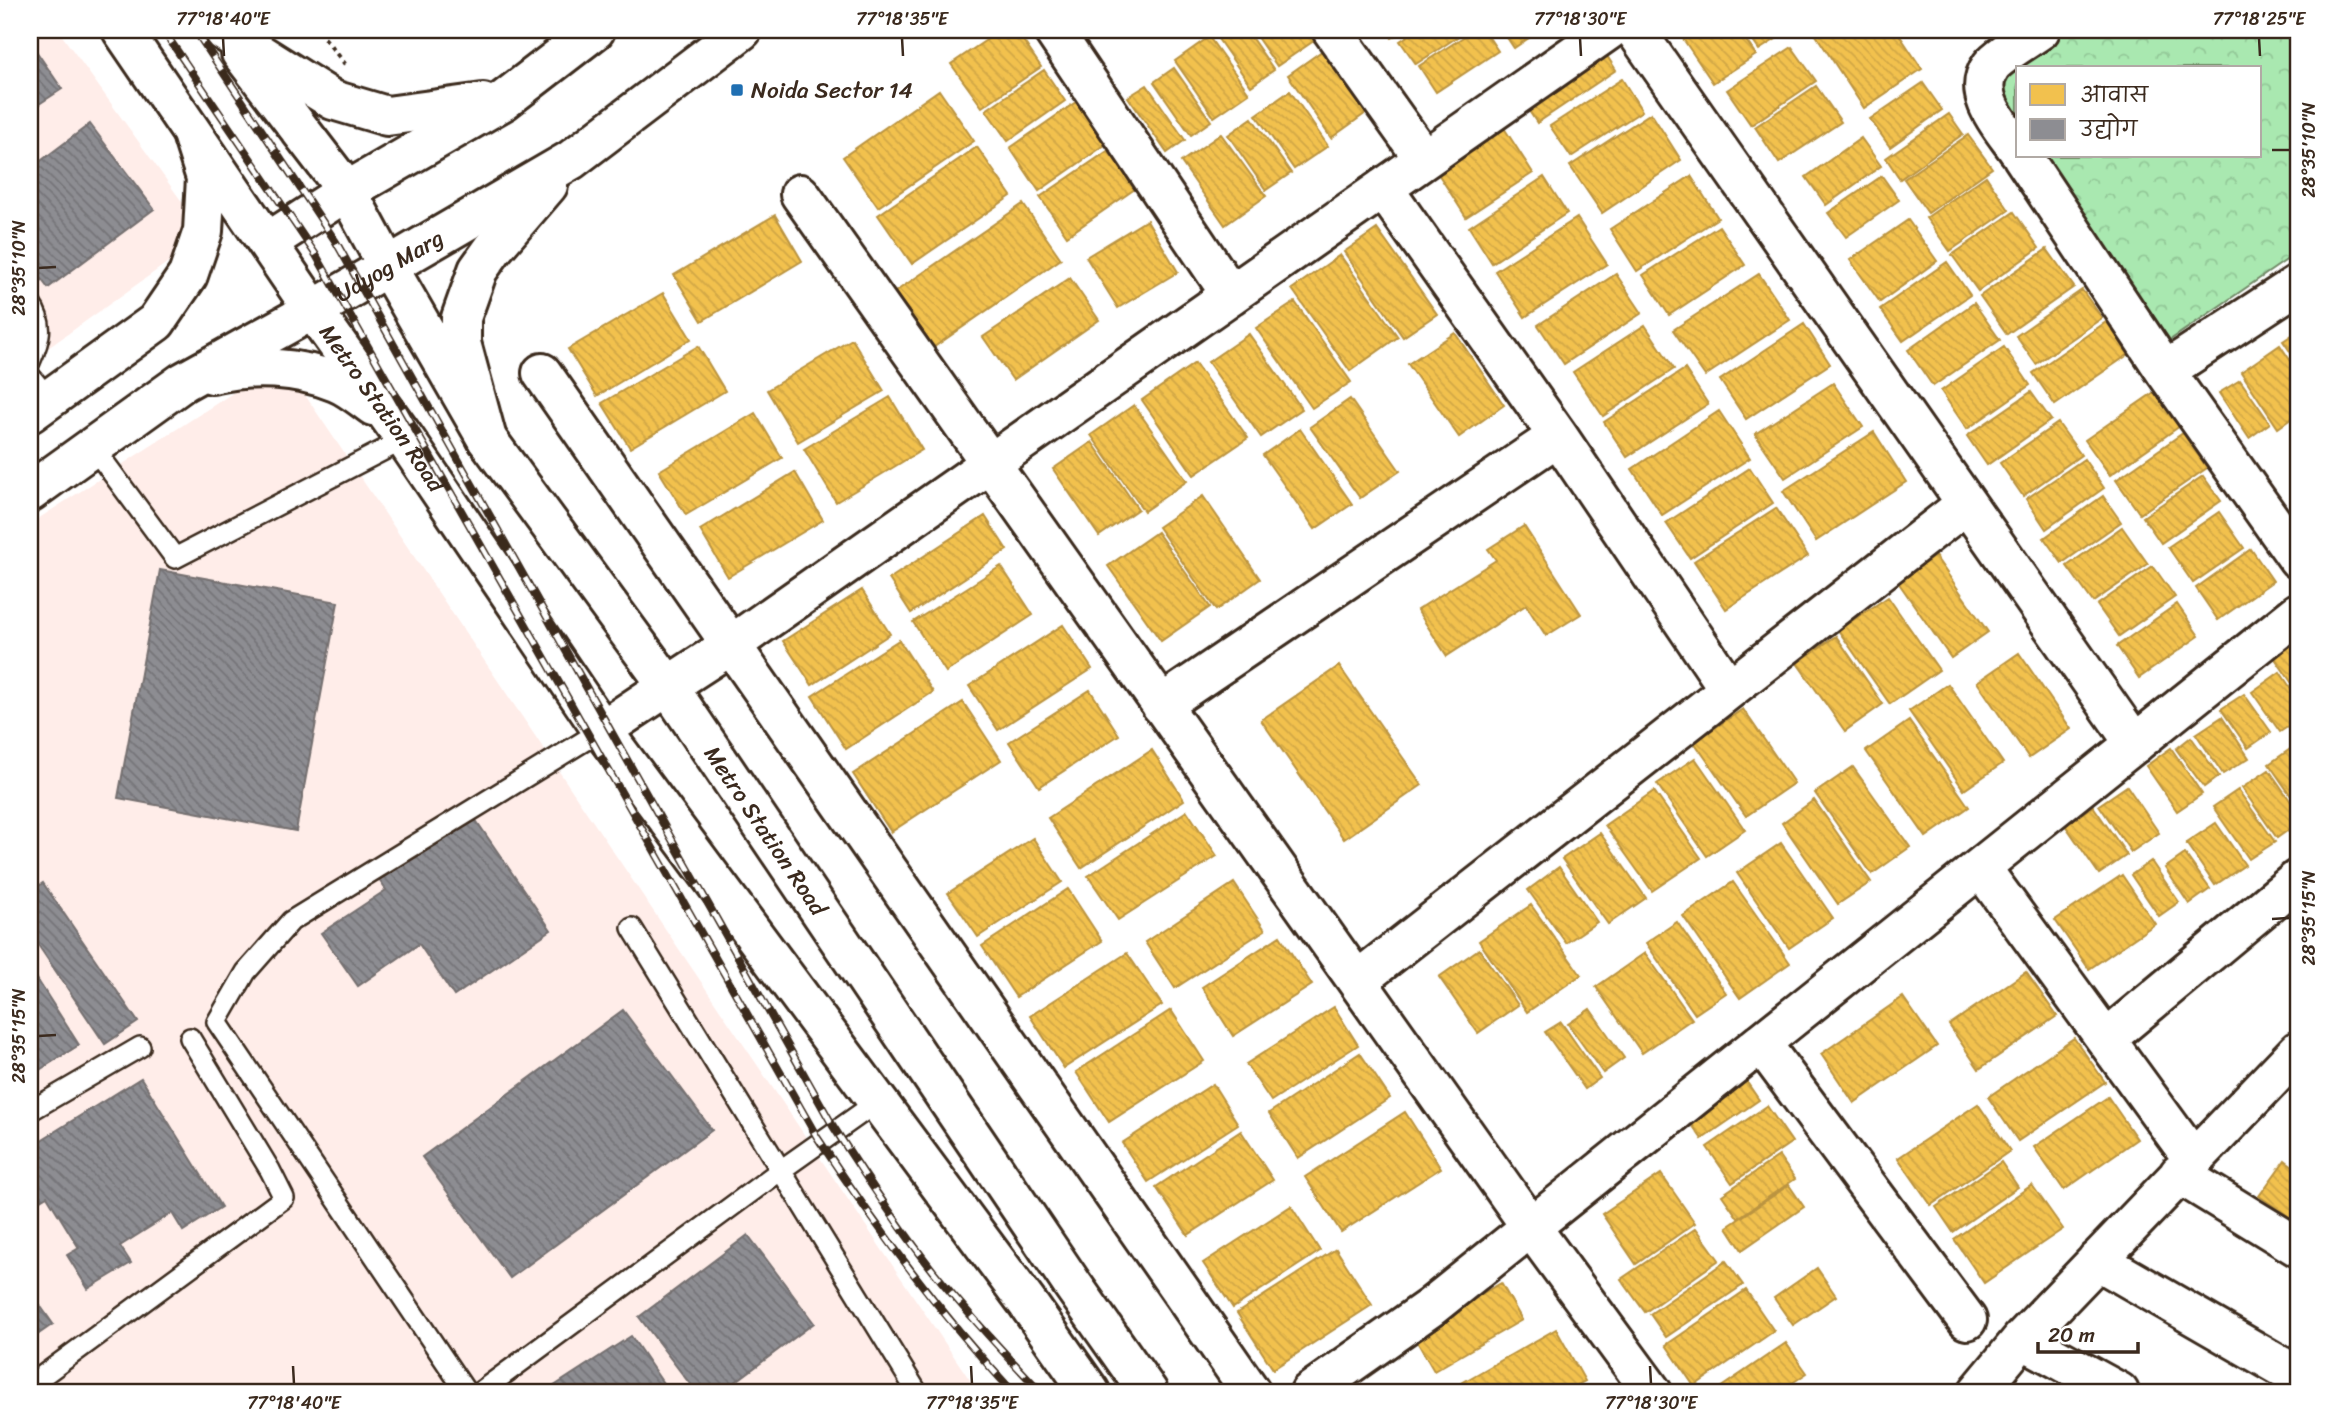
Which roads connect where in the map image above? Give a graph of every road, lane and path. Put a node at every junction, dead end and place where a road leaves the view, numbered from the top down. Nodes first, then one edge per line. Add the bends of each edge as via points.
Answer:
1 (122, 30) edge
2 (595, 30) edge
3 (742, 30) edge
4 (1053, 30) edge
5 (1332, 30) edge
6 (1609, 30) edge
7 (1634, 30) edge
8 (2040, 30) edge
9 (224, 31) edge
10 (502, 101) junction
11 (191, 131) junction
12 (2016, 147) edge
13 (2023, 158) edge
14 (1424, 159) junction
15 (570, 160) junction
16 (1383, 188) junction
17 (346, 191) junction
18 (800, 194) dead end
19 (268, 242) junction
20 (388, 267) junction
21 (2298, 284) edge
22 (1231, 295) junction
23 (30, 303) edge
24 (313, 310) junction
25 (30, 362) edge
26 (2165, 371) junction
27 (542, 373) dead end
28 (183, 382) junction
29 (36, 396) edge
30 (397, 428) junction
31 (1558, 436) junction
32 (486, 439) junction
33 (93, 447) junction
34 (990, 463) junction
35 (30, 492) edge
36 (1966, 504) junction
37 (2298, 559) edge
38 (2298, 613) edge
39 (731, 645) junction
40 (668, 685) junction
41 (1729, 689) junction
42 (1161, 705) junction
43 (602, 730) junction
44 (2135, 744) junction
45 (1981, 868) junction
46 (2298, 880) edge
47 (632, 928) dead end
48 (1357, 981) junction
49 (190, 1038) dead end
50 (2106, 1039) junction
51 (1761, 1043) junction
52 (140, 1048) dead end
53 (2290, 1073) edge
54 (877, 1102) junction
55 (30, 1111) edge
56 (2186, 1166) junction
57 (781, 1170) junction
58 (1531, 1227) junction
59 (2298, 1247) edge
60 (2097, 1260) junction
61 (1967, 1320) dead end
62 (2022, 1339) junction
63 (2298, 1376) edge
64 (30, 1385) edge
65 (466, 1392) edge
66 (480, 1392) edge
67 (917, 1392) edge
68 (1090, 1392) edge
69 (1149, 1392) edge
70 (1251, 1392) edge
71 (1310, 1392) edge
72 (1652, 1392) edge
73 (1978, 1392) edge
74 (2119, 1392) edge

1 - 11 street, Metro Station Road
2 - 10 street
3 - 15 street, Udyog Marg
4 - 22 street
5 - 14 street
6 - 14 street
7 - 36 street
8 - 12 street via 1991,66 1984,88 1986,102
9 - 10 street via 333,100 387,116
9 - 17 street, Metro Station Road
10 - 17 street
11 - 19 street, Metro Station Road
11 - 29 street via 206,178 203,231 188,275 156,322
13 - 26 street
14 - 16 street
15 - 20 street, Udyog Marg
15 - 32 street via 493,249 467,296 461,343
16 - 22 street
16 - 31 street
17 - 19 street
17 - 20 street, Metro Station Road
18 - 34 street
19 - 24 street, Metro Station Road
20 - 24 street, Udyog Marg
20 - 32 street, Metro Station Road
21 - 26 street
22 - 34 street
23 - 25 lane via 40,328
24 - 28 street, Udyog Marg
24 - 30 street, Metro Station Road
26 - 37 street
27 - 39 street
28 - 30 street via 234,369 289,369 338,382
28 - 33 street, Udyog Marg
30 - 33 lane via 175,558
30 - 43 street, Metro Station Road
31 - 41 street
31 - 42 street
32 - 40 street, Metro Station Road
33 - 35 street, Udyog Marg
34 - 39 street
34 - 42 street
36 - 41 street
36 - 44 street
38 - 44 street
39 - 40 street
39 - 70 street
40 - 43 street
40 - 69 street, Metro Station Road
41 - 48 street
42 - 48 street
43 - 54 street, Metro Station Road
43 - 65 lane via 292,921 246,972 217,1022
44 - 45 street
45 - 50 street
45 - 51 street
46 - 50 street
47 - 57 lane
48 - 58 street
49 - 64 lane via 285,1198
50 - 56 street
51 - 58 street
51 - 61 street
52 - 55 lane
53 - 56 street
54 - 57 lane
54 - 68 street, Metro Station Road
56 - 59 street
56 - 60 street
57 - 66 lane
57 - 67 lane
58 - 71 street via 1431,1307
58 - 72 street
60 - 62 street
60 - 63 street
62 - 73 street
62 - 74 street

